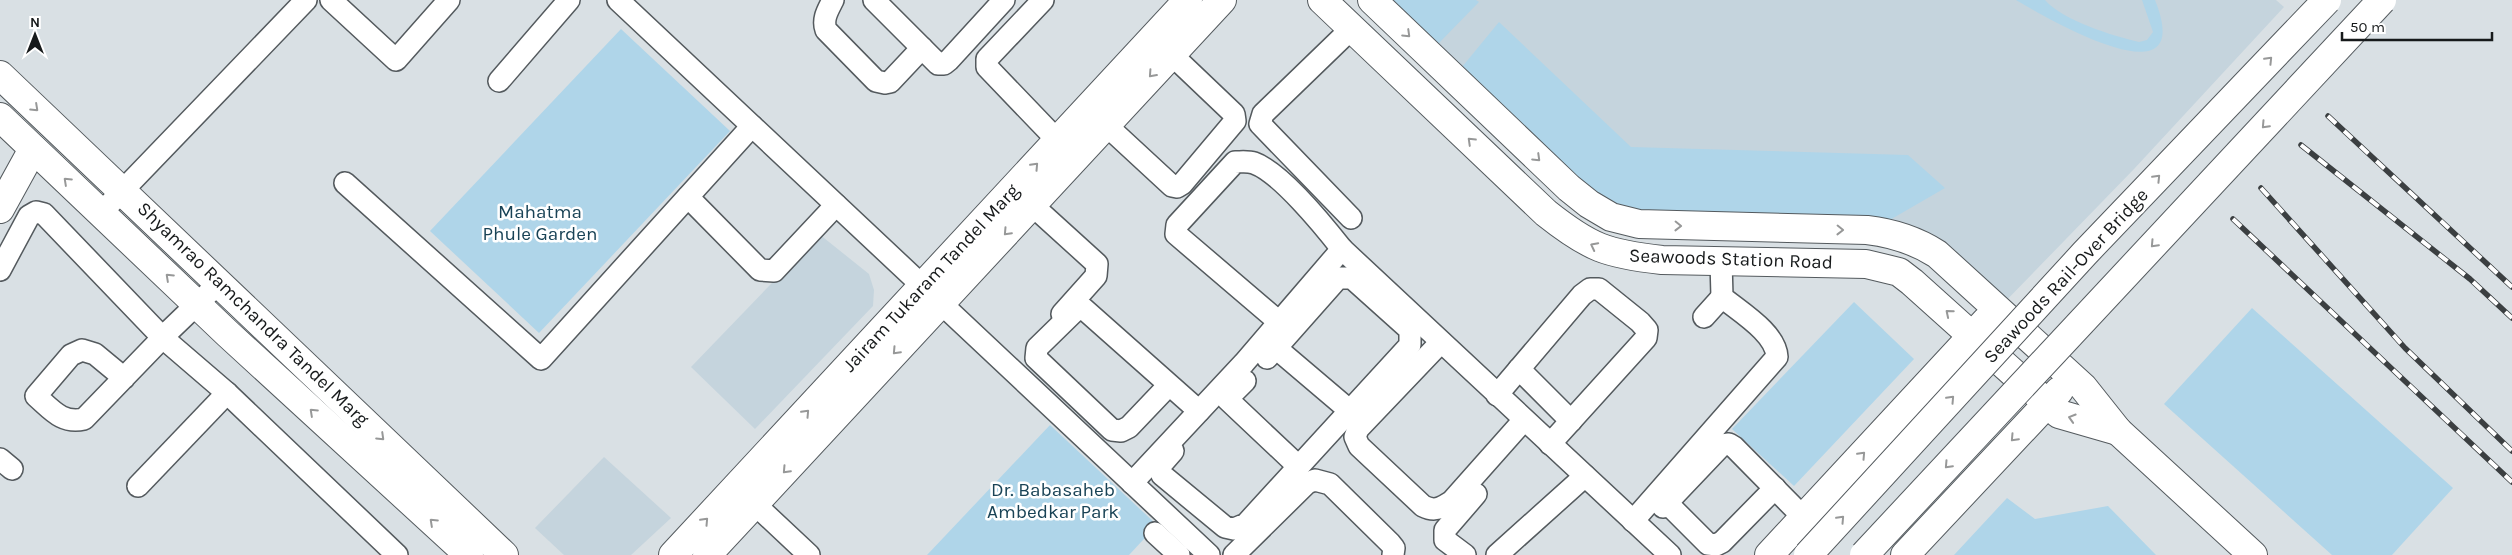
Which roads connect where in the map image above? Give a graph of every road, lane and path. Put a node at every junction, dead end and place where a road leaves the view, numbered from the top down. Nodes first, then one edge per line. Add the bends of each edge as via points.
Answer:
1 (306, 0) edge
2 (331, 0) edge
3 (448, 0) edge
4 (569, 0) edge
5 (618, 0) edge
6 (833, 0) edge
7 (1004, 0) edge
8 (1043, 0) edge
9 (1188, 0) edge
10 (1222, 0) edge
11 (1322, 0) edge
12 (1372, 0) edge
13 (2327, 0) edge
14 (2382, 0) edge
15 (886, 4) edge
16 (1351, 29) junction
17 (922, 48) junction
18 (1171, 54) junction
19 (0, 75) edge
20 (499, 81) dead end
21 (0, 117) edge
22 (1106, 125) junction
23 (752, 126) junction
24 (1058, 141) junction
25 (33, 149) junction
26 (344, 183) dead end
27 (123, 190) junction
28 (688, 197) junction
29 (836, 205) junction
30 (1032, 205) junction
31 (0, 209) edge
32 (101, 213) junction
33 (1326, 228) junction
34 (1342, 249) junction
35 (1721, 261) junction
36 (0, 270) edge
37 (220, 282) junction
38 (932, 295) junction
39 (1722, 297) junction
40 (198, 305) junction
41 (1998, 309) junction
42 (1704, 317) dead end
43 (1278, 322) junction
44 (1973, 335) junction
45 (162, 338) junction
46 (1441, 342) junction
47 (1276, 348) junction
48 (1249, 368) junction
49 (1519, 369) junction
50 (1011, 370) junction
51 (2072, 377) junction
52 (124, 378) dead end
53 (1169, 385) junction
54 (1067, 388) junction
55 (227, 394) junction
56 (1497, 395) junction
57 (1227, 399) junction
58 (2047, 403) junction
59 (1051, 407) junction
60 (1349, 410) junction
61 (1199, 412) junction
62 (1571, 421) junction
63 (2118, 431) junction
64 (1537, 432) junction
65 (1298, 466) junction
66 (1585, 476) junction
67 (1132, 483) junction
68 (138, 486) dead end
69 (1775, 488) junction
70 (746, 495) junction
71 (1667, 503) junction
72 (1804, 518) junction
73 (1637, 525) junction
74 (1155, 533) dead end
75 (386, 552) edge
76 (469, 555) edge
77 (504, 555) edge
78 (674, 555) edge
79 (707, 555) edge
80 (809, 555) edge
81 (1179, 555) edge
82 (1209, 555) edge
83 (1234, 555) edge
84 (1393, 555) edge
85 (1465, 555) edge
86 (1497, 555) edge
87 (1670, 555) edge
88 (1769, 555) edge
89 (1808, 555) edge
90 (1864, 555) edge
91 (1905, 555) edge
92 (2253, 555) edge

1 - 27 street
2 - 3 street via 396,60
4 - 20 street
5 - 23 street
6 - 17 street via 826,14 826,30 876,81 890,82
7 - 17 street via 944,64 938,64
8 - 24 street via 987,59 987,67
9 - 24 main road, Jairam Tukaram Tandel Marg
10 - 18 main road, Jairam Tukaram Tandel Marg
11 - 16 main road, Seawoods Station Road
12 -> 41 main road, Seawoods Station Road via 1569,188 1611,218 1663,226 1886,232 1917,241 1936,254
89 -> 13 main road, Seawoods Rail-Over Bridge, bridge via 2085,253
14 -> 90 main road, bridge
15 - 17 street
16 - 33 street via 1263,114 1260,124 1347,214
35 -> 16 main road, Seawoods Station Road via 1630,256 1599,249 1571,233 1546,214
18 -> 22 main road, Jairam Tukaram Tandel Marg
18 - 22 street via 1234,114 1235,121 1182,184 1172,186
19 -> 27 main road, Shyamrao Ramchandra Tandel Marg
21 - 25 main road, Shyamrao Ramchandra Tandel Marg
22 - 30 main road, Jairam Tukaram Tandel Marg
23 - 28 street
23 - 29 street
38 -> 24 main road, Jairam Tukaram Tandel Marg
25 - 31 main road
32 -> 25 main road, Shyamrao Ramchandra Tandel Marg
26 - 28 street via 541,359
27 - 32 street
27 - 37 main road, Shyamrao Ramchandra Tandel Marg
28 - 29 street via 760,270 768,271 774,271
29 - 38 street
30 -> 38 main road, Jairam Tukaram Tandel Marg
30 - 50 street via 1098,264 1098,271
40 -> 32 main road, Shyamrao Ramchandra Tandel Marg
33 - 34 street
33 - 43 street via 1268,171 1247,162 1235,162 1177,225 1176,234
34 - 43 street
34 - 46 street
35 - 39 street
44 -> 35 main road, Seawoods Station Road via 1899,272 1879,265
36 - 45 street via 29,216 36,212 44,214
37 - 40 street
37 -> 77 main road, Shyamrao Ramchandra Tandel Marg
38 - 50 street
38 - 70 main road, Jairam Tukaram Tandel Marg
39 - 42 street
39 - 73 street via 1770,337 1777,348 1777,357
40 - 45 street
76 -> 40 main road, Shyamrao Ramchandra Tandel Marg
41 - 44 main road
41 - 51 main road, Seawoods Station Road
43 - 48 street
44 - 58 main road, Seawoods Station Road
72 -> 44 main road
45 - 52 street
45 - 55 street
46 - 56 street
46 - 64 street via 1358,429 1355,437 1359,446 1423,506 1439,509
47 - 48 street
47 - 60 street
47 - 60 street via 1338,278 1352,278 1410,330 1412,338 1410,345
48 - 57 street
48 - 61 street
49 - 56 street
49 - 62 street
49 - 62 street via 1590,289 1600,289 1640,322 1647,330 1646,338
50 - 59 street
51 - 58 main road
51 - 63 main road, Seawoods Station Road
53 - 54 street via 1136,422 1121,431 1112,430
53 - 54 street via 1080,307 1037,348 1036,354 1036,358
53 - 61 street
54 - 59 street
55 - 68 street
55 - 75 street
56 - 64 street
57 - 65 street
57 - 65 street via 1164,459 1159,467 1162,475 1225,527 1234,529 1246,524
63 -> 58 main road, Seawoods Station Road via 2059,414
58 -> 91 main road
59 - 67 street
60 - 65 street
61 - 67 street
62 - 64 street
63 - 92 main road
64 - 66 street
64 - 85 street via 1445,530 1445,540
66 - 73 street
66 - 86 street
67 - 82 street
69 - 71 street via 1716,545 1708,544
69 - 71 street via 1729,444 1722,445
69 - 72 street
78 -> 70 main road, Jairam Tukaram Tandel Marg
70 - 79 main road, Jairam Tukaram Tandel Marg
70 - 80 street
71 - 73 street
72 - 88 main road
73 - 87 street
74 - 81 street
83 - 84 street via 1307,483 1315,480 1330,484 1390,543 1394,548

